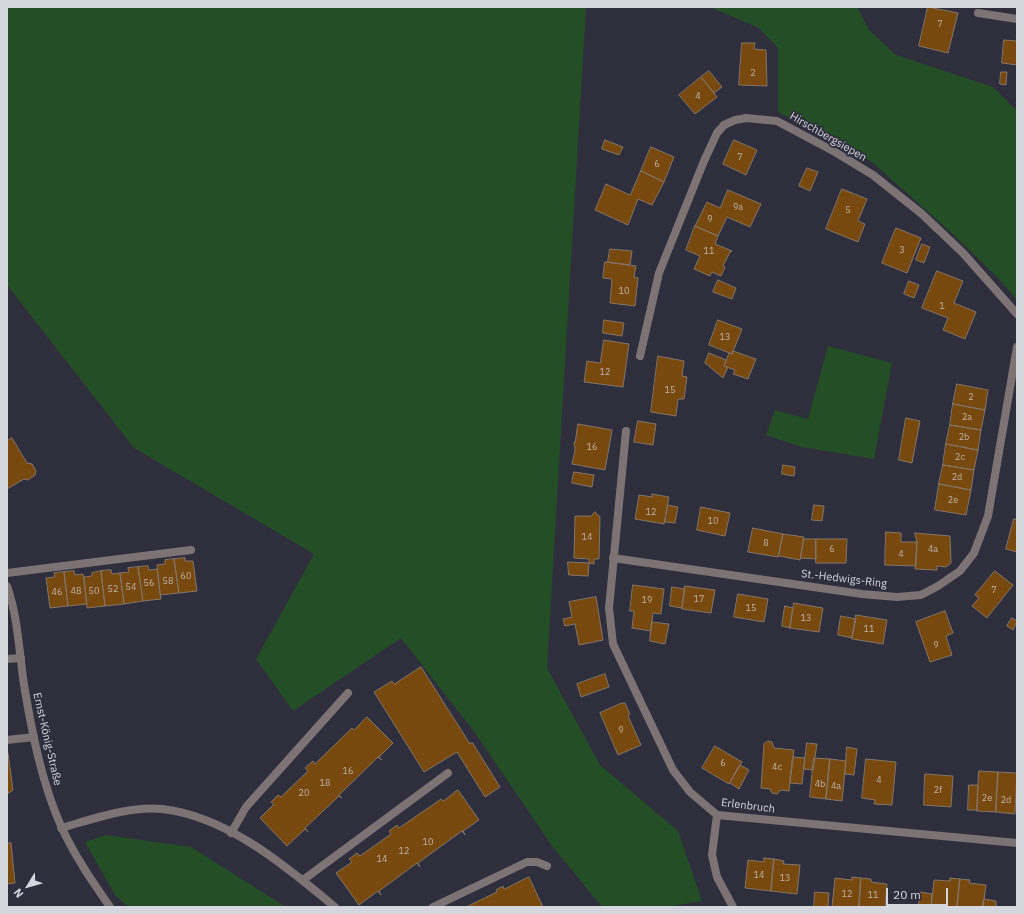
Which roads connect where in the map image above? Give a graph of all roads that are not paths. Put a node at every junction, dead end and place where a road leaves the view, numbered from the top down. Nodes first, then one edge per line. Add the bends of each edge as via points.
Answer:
1 (978, 10) edge
2 (1017, 19) edge
3 (1017, 314) edge
4 (1017, 347) edge
5 (640, 356) dead end
6 (626, 431) dead end
7 (192, 550) dead end
8 (613, 558) junction
9 (7, 573) edge
10 (7, 586) edge
11 (21, 658) junction
12 (7, 660) edge
13 (348, 692) dead end
14 (34, 737) junction
15 (7, 740) edge
16 (448, 773) dead end
17 (717, 815) junction
18 (62, 828) junction
19 (231, 833) junction
20 (1017, 843) edge
21 (547, 866) dead end
22 (303, 880) junction
23 (110, 907) edge
24 (335, 907) edge
25 (434, 907) edge
26 (733, 907) edge

1 - 2 street
3 - 5 street, Hirschbergsiepen via 958,248 922,214 873,175 777,121 746,118 724,125 707,154 659,273
4 - 8 street, St.-Hedwigs-Ring via 988,516 974,553 960,571 938,586 920,595 897,597 862,594
6 - 8 street
7 - 9 street
8 - 17 street, Erlenbruch via 608,608 613,644 673,770 690,792
10 - 11 street, Ernst-König-Straße via 17,625
11 - 12 street
11 - 14 street, Ernst-König-Straße
13 - 19 street via 246,807
14 - 15 street
14 - 18 street, Ernst-König-Straße via 41,770
16 - 22 street
17 - 20 street, Erlenbruch
17 - 26 street via 712,855 717,877
18 - 19 street via 117,812 162,809 200,818
18 - 23 street, Ernst-König-Straße via 85,872
19 - 22 street via 250,843
21 - 25 street via 527,862
22 - 24 street

